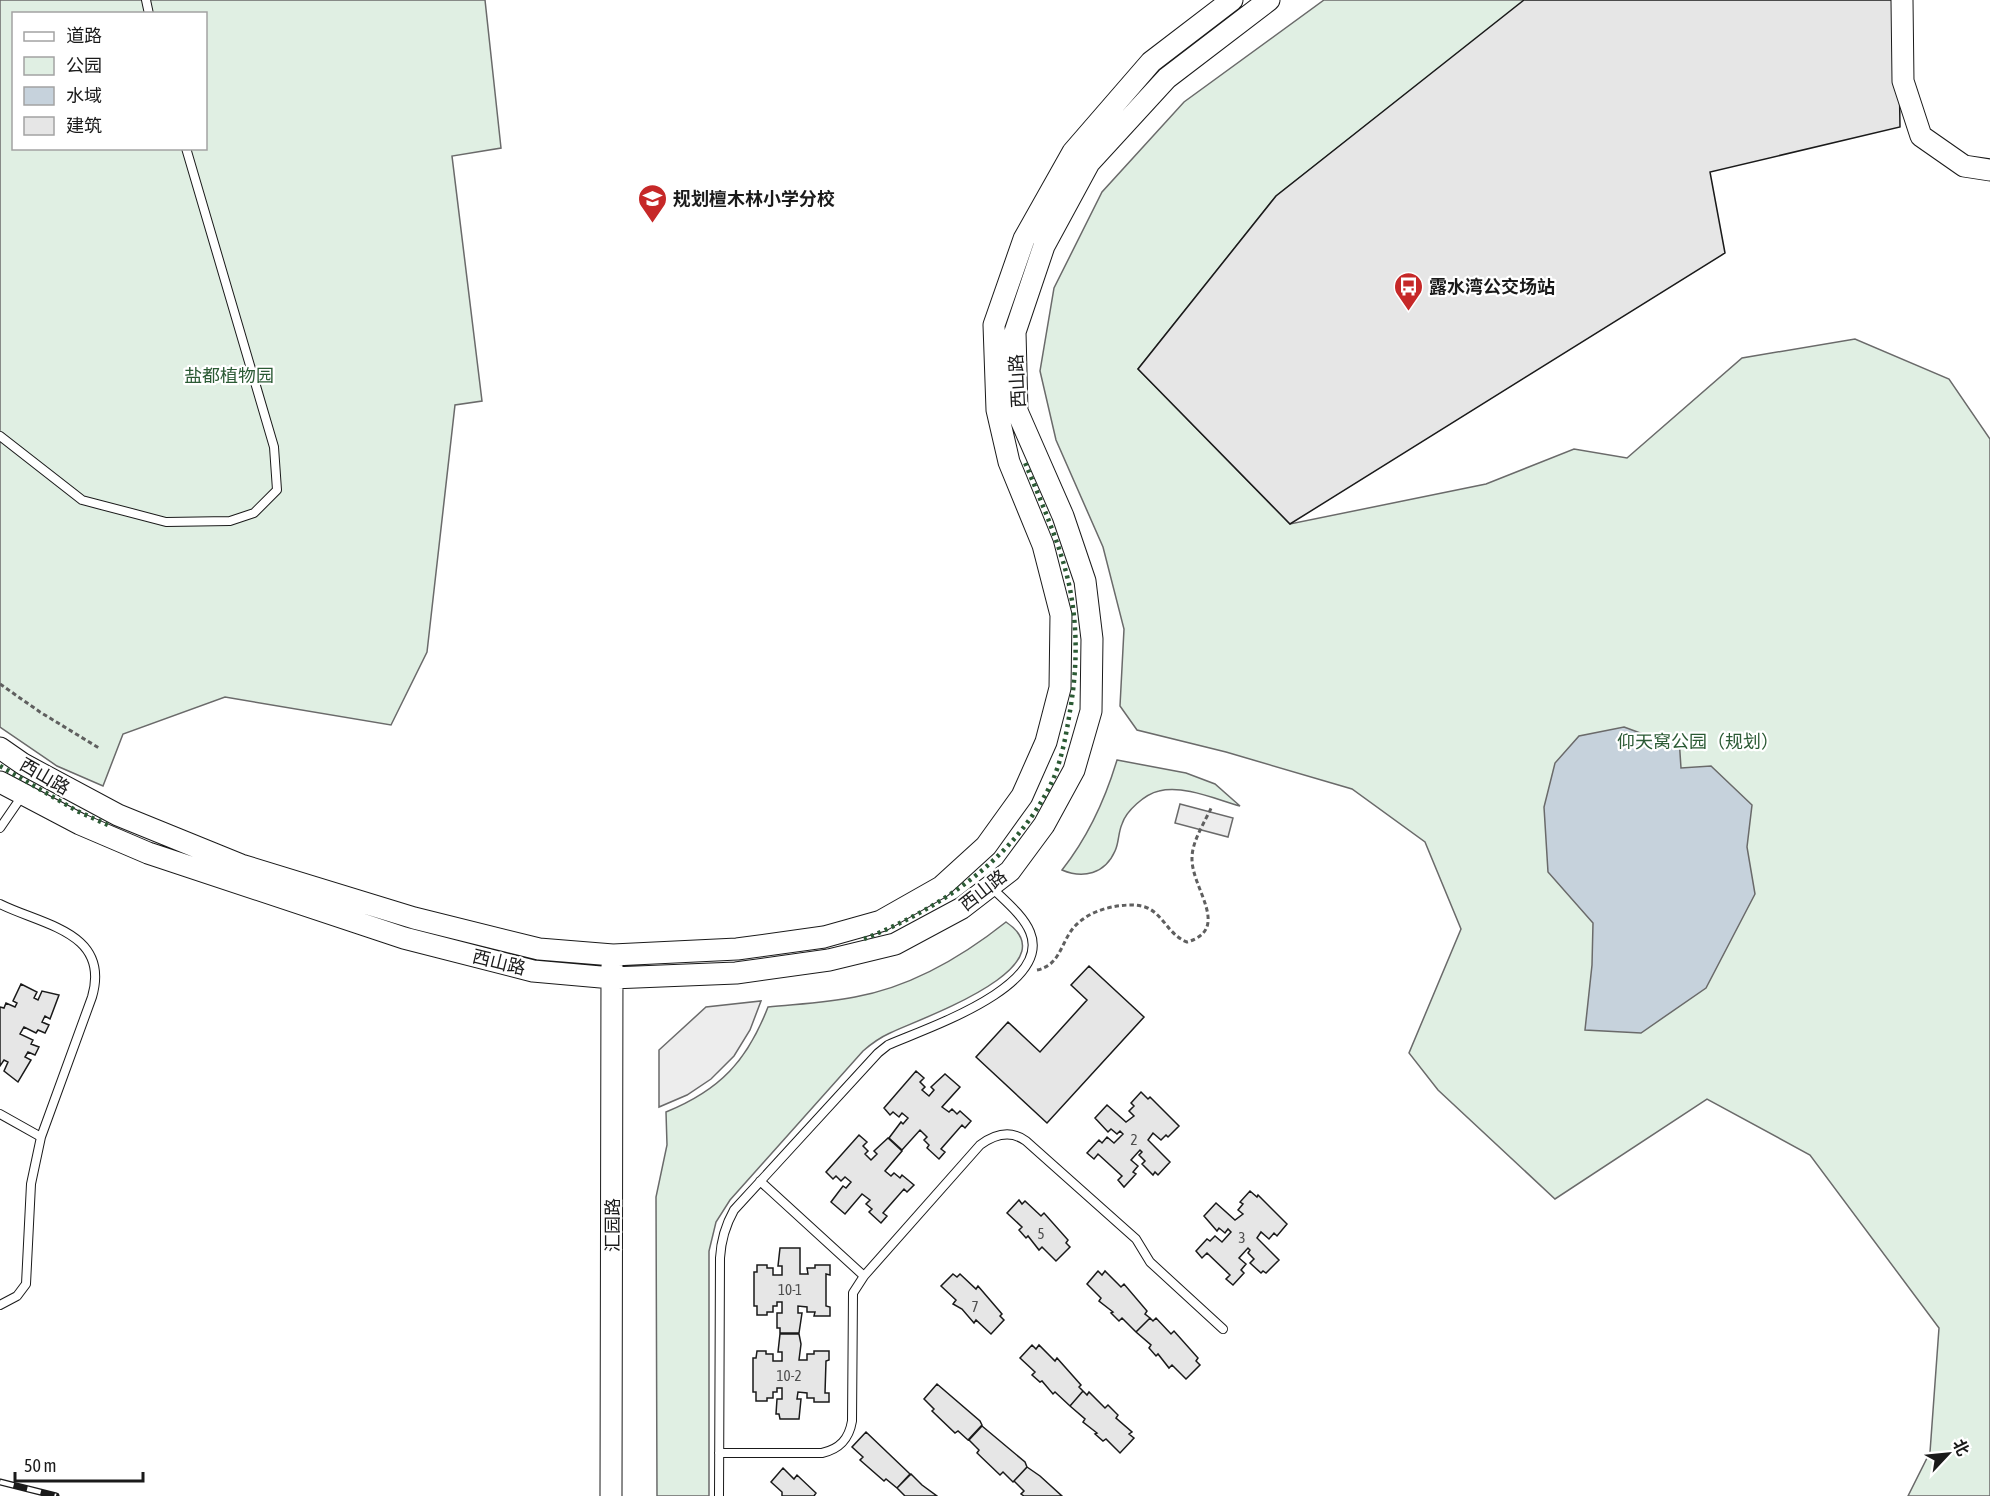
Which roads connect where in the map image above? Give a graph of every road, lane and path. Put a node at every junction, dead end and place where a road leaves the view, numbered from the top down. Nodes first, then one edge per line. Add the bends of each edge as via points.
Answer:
1 (1232, 0) edge
2 (1269, 0) edge
3 (1902, 0) edge
4 (187, 150) edge
5 (1990, 170) edge
6 (0, 436) edge
7 (0, 684) edge
8 (0, 748) edge
9 (99, 748) dead end
10 (0, 782) edge
11 (22, 796) junction
12 (1212, 806) dead end
13 (0, 828) edge
14 (990, 886) junction
15 (0, 904) edge
16 (613, 955) junction
17 (1026, 969) junction
18 (612, 978) junction
19 (0, 1114) edge
20 (41, 1137) junction
21 (760, 1181) junction
22 (864, 1276) junction
23 (0, 1305) edge
24 (1223, 1329) dead end
25 (720, 1453) junction
26 (612, 1496) edge
27 (720, 1496) edge

1 - 16 main road, 西山路 via 1151,62 1073,152 1024,239 994,325 997,410 1009,462 1043,545 1061,615 1060,688 1046,742 1022,796 986,846 941,887 881,921 824,937 737,949
2 - 14 main road, 西山路 via 1167,78 1089,163 1044,246 1015,332 1017,411 1063,516 1085,581 1092,639 1091,711 1074,770 1044,825 1010,871
3 - 5 main road via 1903,81 1921,136 1964,166
4 - 6 lane via 274,447 277,490 254,513 230,521 166,522 82,500
7 - 9 path
8 - 16 main road, 西山路 via 22,764 118,815 241,865 414,918 539,949
10 - 11 main road, 西山路
11 - 13 lane
11 - 18 main road, 西山路 via 148,853 404,938 533,971
12 - 17 path via 1192,859 1208,916 1207,930 1187,942 1178,939 1160,916 1146,907 1130,904 1109,908 1078,923 1048,967
14 - 17 lane via 1031,933 1033,946
14 - 18 main road, 西山路 via 962,908 896,944 829,960 736,973
15 - 20 lane via 69,932 85,947 96,975 92,997
16 - 18 main road, 汇园路
17 - 21 lane via 978,1004 883,1049 860,1069
18 - 26 main road, 汇园路
19 - 20 lane
20 - 23 lane via 31,1185 26,1284 17,1296
21 - 22 lane
21 - 25 lane via 734,1210 721,1244
22 - 24 lane via 980,1145 993,1137 1013,1135 1026,1141 1136,1239 1150,1262
22 - 25 lane via 854,1293 852,1422 847,1439 830,1452 822,1453
25 - 27 lane

